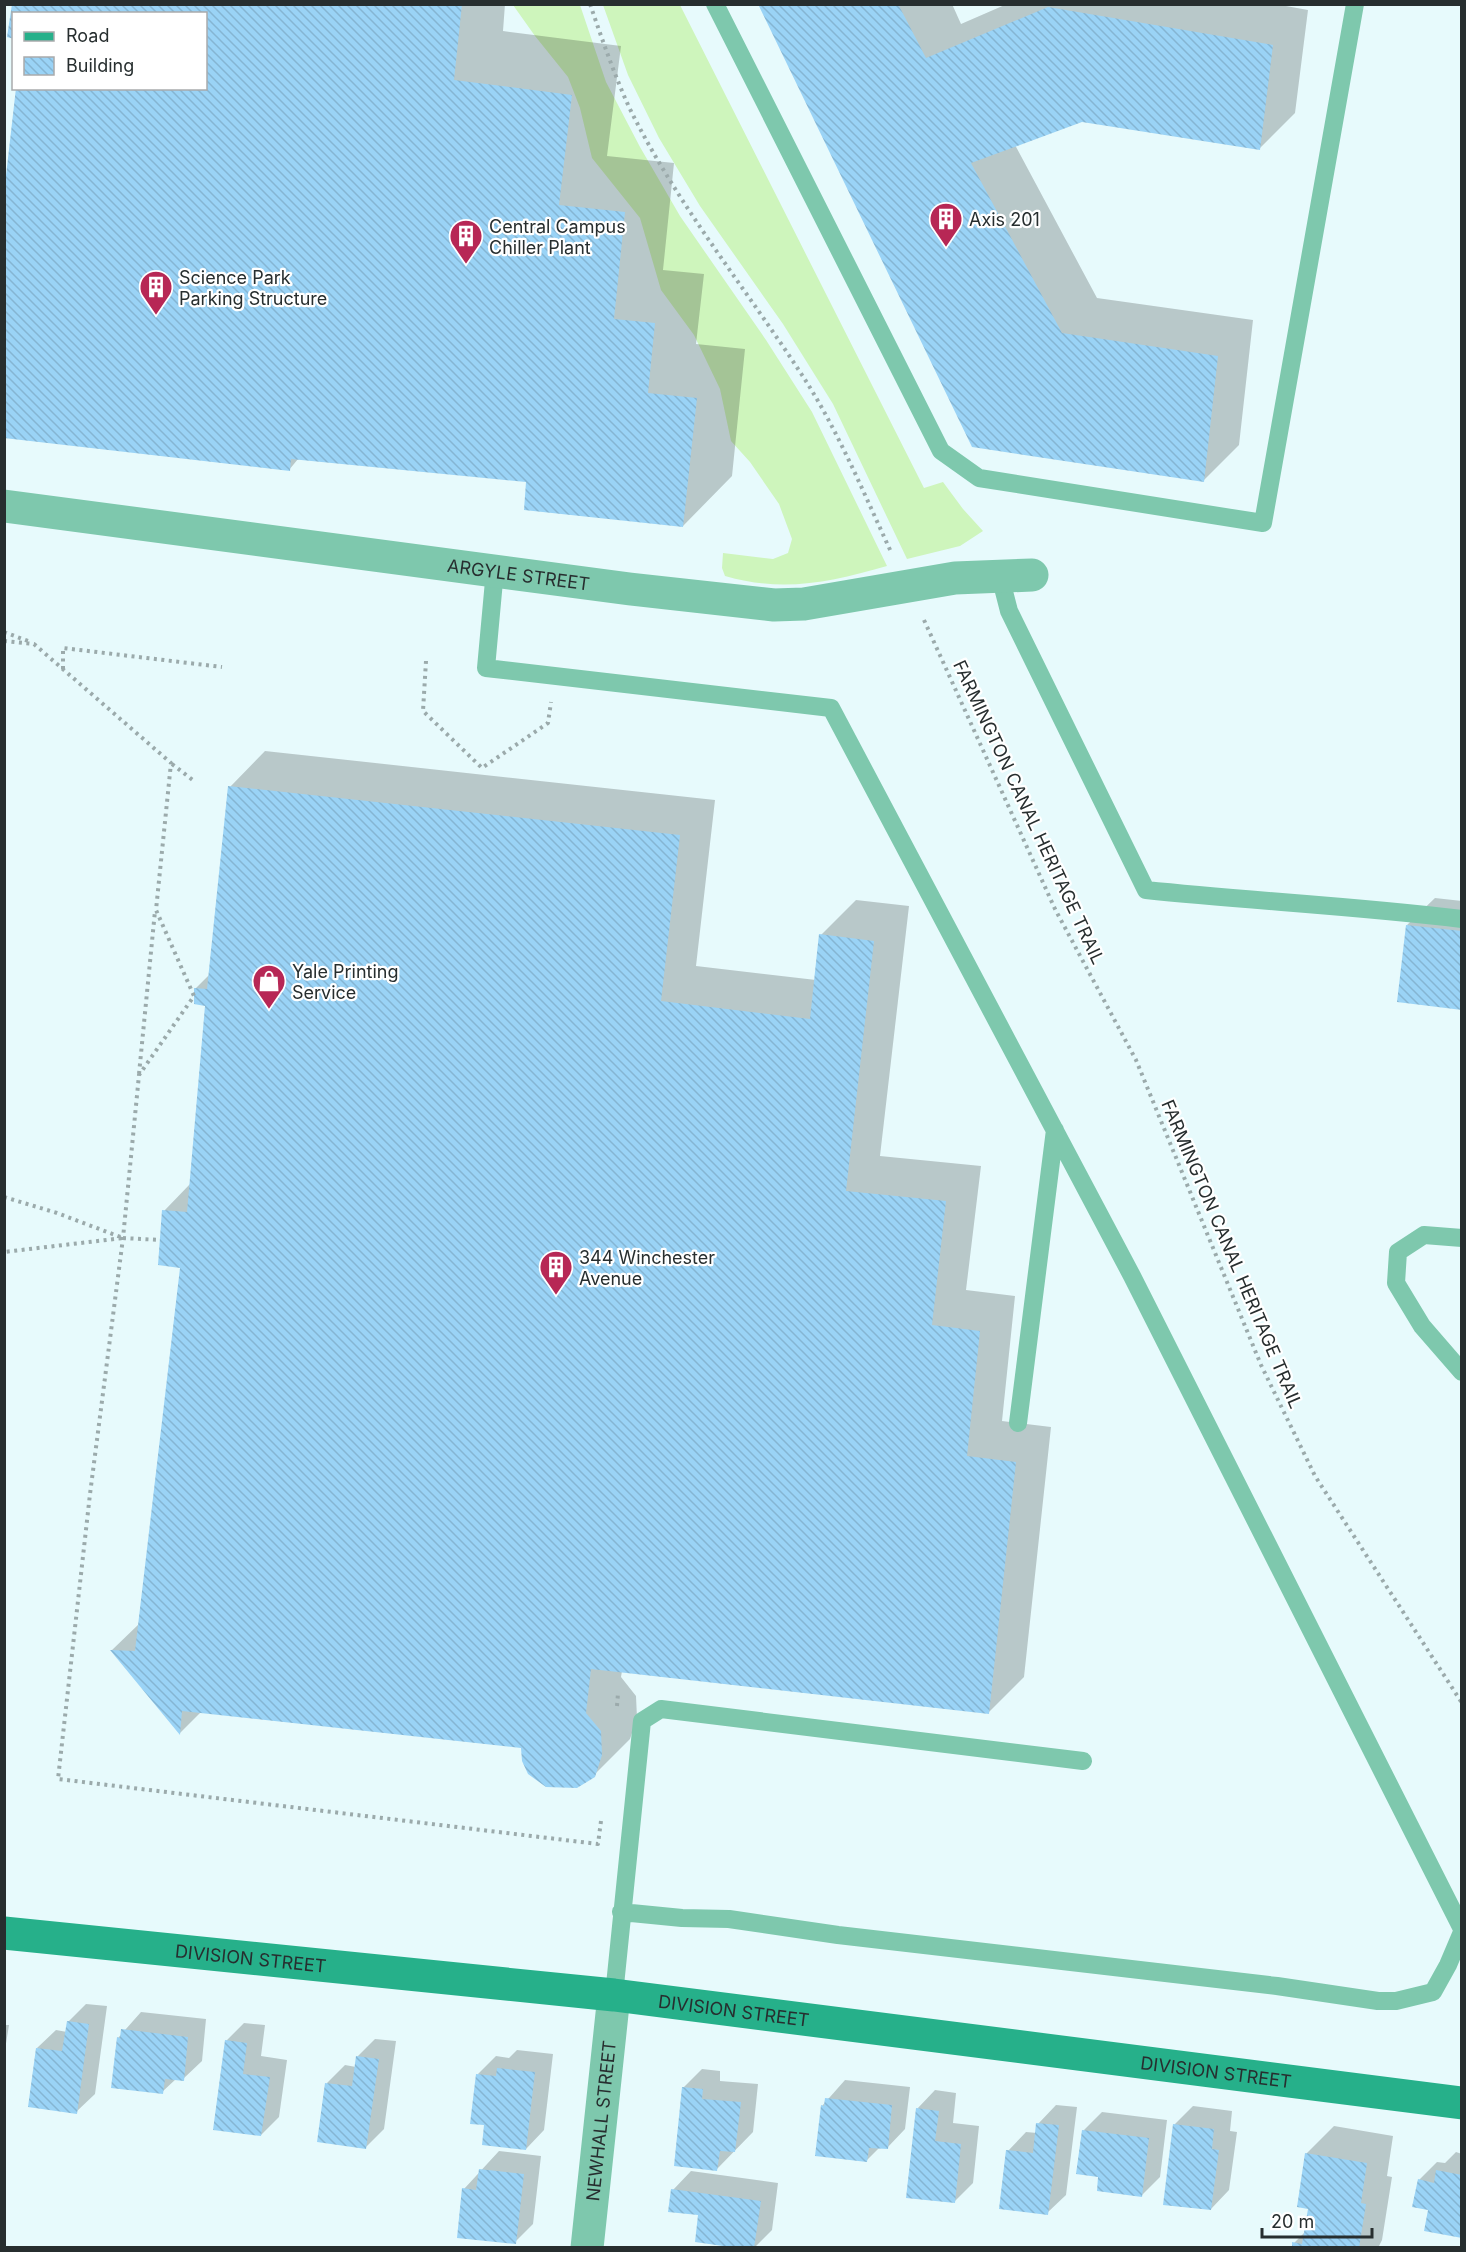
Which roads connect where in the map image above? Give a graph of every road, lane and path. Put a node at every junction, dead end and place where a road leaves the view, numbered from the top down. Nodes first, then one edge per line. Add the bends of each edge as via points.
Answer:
1 (590, 4) edge
2 (715, 4) edge
3 (1355, 4) edge
4 (4, 507) edge
5 (495, 570) junction
6 (1016, 576) joint
7 (908, 585) junction
8 (4, 632) edge
9 (4, 641) edge
10 (34, 644) junction
11 (426, 661) dead end
12 (222, 667) dead end
13 (63, 670) junction
14 (555, 676) junction
15 (171, 764) junction
16 (194, 781) dead end
17 (156, 910) junction
18 (1461, 919) edge
19 (139, 1075) junction
20 (1054, 1130) junction
21 (4, 1197) edge
22 (123, 1238) junction
23 (1461, 1238) edge
24 (160, 1240) dead end
25 (4, 1252) edge
26 (1461, 1372) edge
27 (1018, 1423) dead end
28 (618, 1693) dead end
29 (1461, 1703) edge
30 (615, 1716) dead end
31 (1083, 1761) dead end
32 (602, 1809) dead end
33 (621, 1912) junction
34 (1461, 1930) edge
35 (4, 1933) edge
36 (614, 1995) junction
37 (1461, 2103) edge
38 (587, 2247) edge

1 - 7 path, FARMINGTON CANAL HERITAGE TRAIL via 629,106 650,145 679,196 826,414
2 - 3 lane via 942,451 979,478 1263,523
4 - 5 street, ARGYLE STREET
5 - 7 street, ARGYLE STREET via 774,605 804,604
5 - 14 lane via 486,668
6 - 7 street, ARGYLE STREET via 955,578
6 - 18 lane via 1009,611 1146,890
7 - 29 path, FARMINGTON CANAL HERITAGE TRAIL via 1056,909 1136,1060 1261,1365 1297,1441 1332,1503
8 - 10 path
9 - 10 path
10 - 13 path
11 - 14 path via 423,711 482,768 549,723
12 - 13 path via 63,648
13 - 15 path
14 - 20 lane via 831,708
15 - 16 path
15 - 17 path
17 - 19 path
17 - 19 path via 194,996
19 - 22 path
20 - 27 lane
20 - 34 lane via 1132,1276
21 - 22 path
22 - 24 path
22 - 25 path
22 - 32 path via 58,1779 598,1844
23 - 26 lane via 1424,1235 1398,1252 1396,1283 1422,1326
28 - 30 path
31 - 33 lane via 661,1709 642,1721
33 - 34 lane via 729,1919 1378,2001 1432,1992 1448,1965
33 - 36 lane
35 - 36 main road, DIVISION STREET
36 - 37 main road, DIVISION STREET
36 - 38 street, NEWHALL STREET

